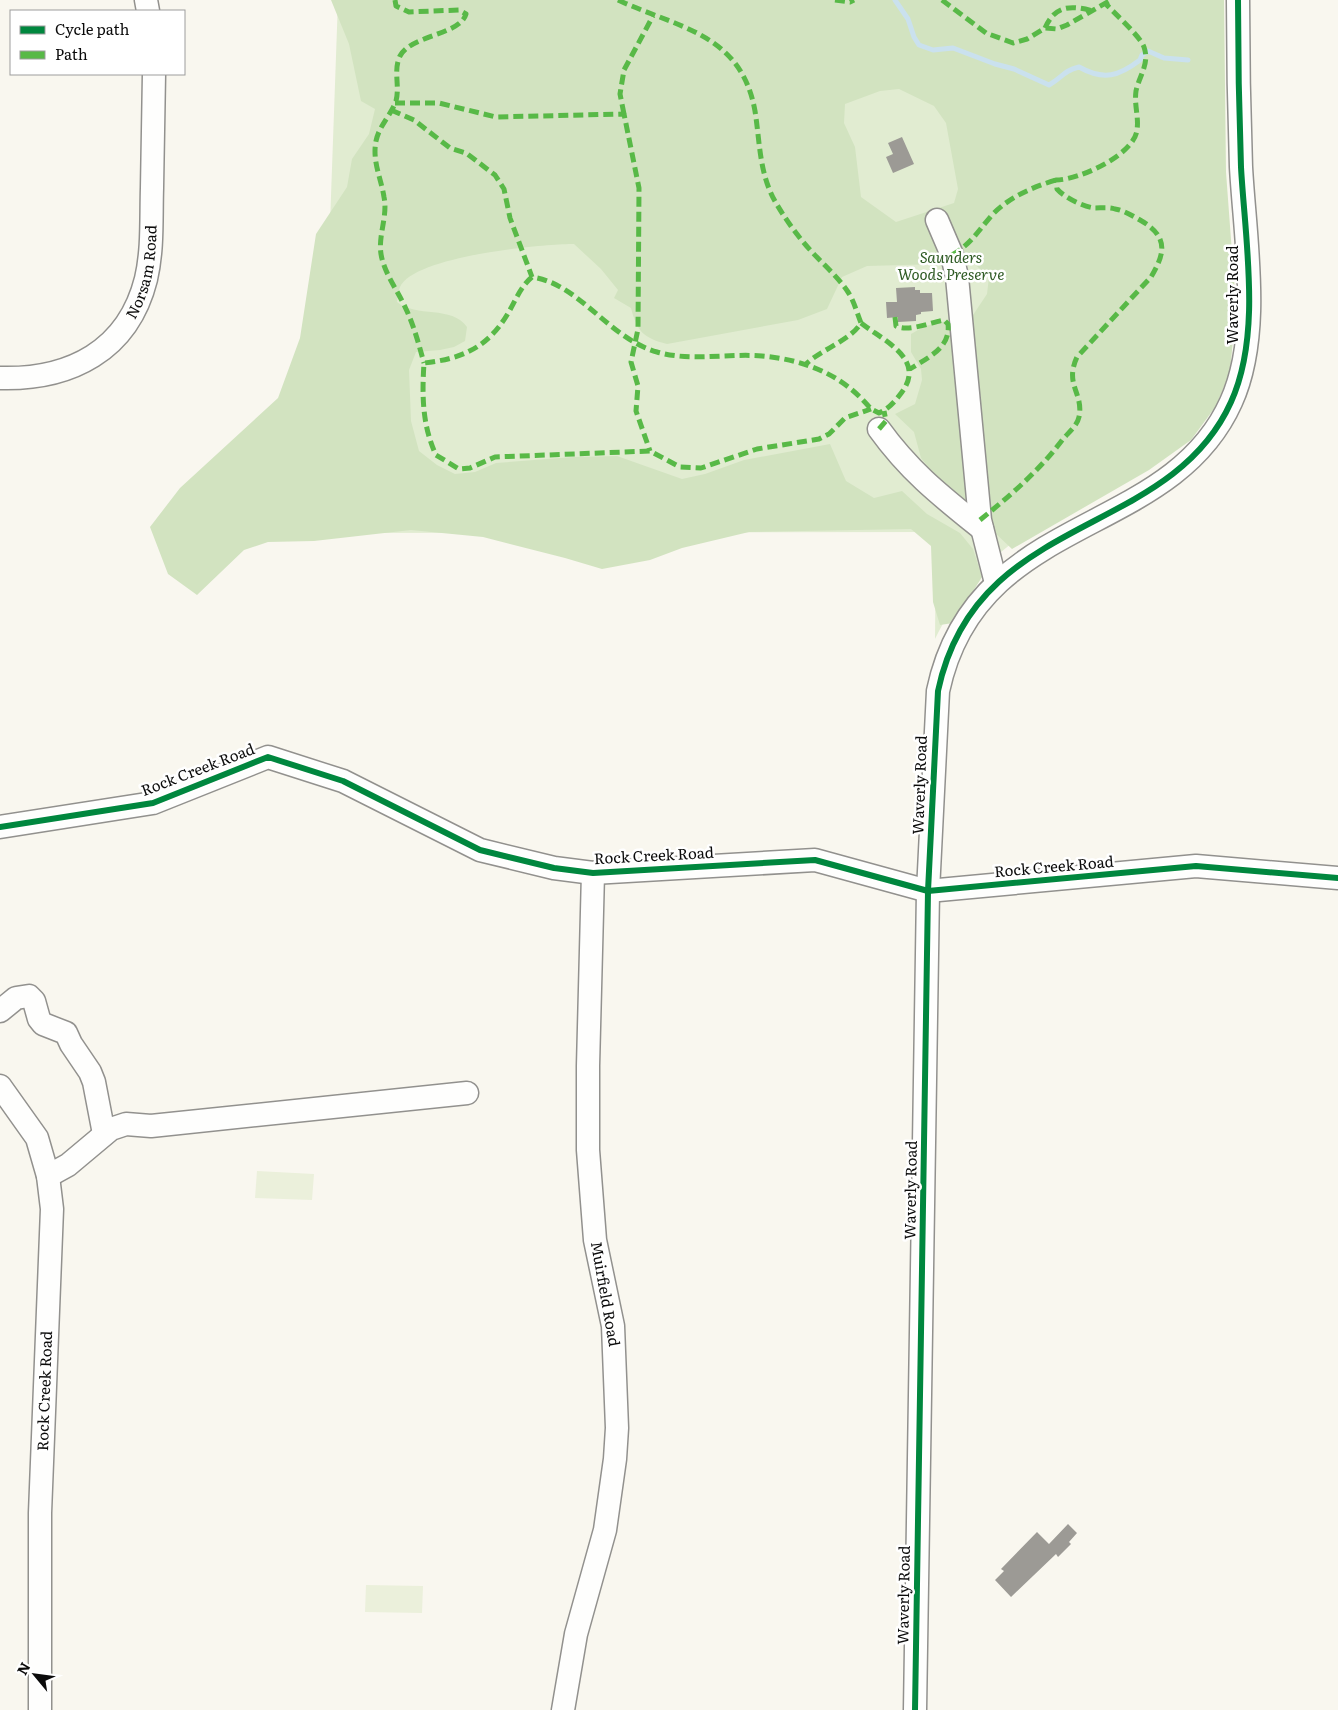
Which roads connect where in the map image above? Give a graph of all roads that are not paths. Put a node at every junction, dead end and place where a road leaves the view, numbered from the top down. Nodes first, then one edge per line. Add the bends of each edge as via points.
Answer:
1 (1238, 0) edge
2 (154, 75) edge
3 (937, 220) dead end
4 (0, 378) edge
5 (879, 429) dead end
6 (982, 529) junction
7 (996, 583) junction
8 (0, 827) edge
9 (594, 873) junction
10 (1338, 878) edge
11 (928, 891) junction
12 (0, 1011) edge
13 (0, 1086) edge
14 (467, 1093) dead end
15 (104, 1134) junction
16 (48, 1176) junction
17 (40, 1710) edge
18 (563, 1710) edge
19 (914, 1710) edge

1 - 7 street, Waverly Road via 1240,134 1248,296 1243,362 1231,402 1210,437 1166,478 1032,554
2 - 4 street, Norsam Road via 150,256 135,308 119,332 86,361 46,376
3 - 6 street via 957,277
5 - 6 street via 919,477
6 - 7 street
7 - 11 street, Waverly Road via 971,610 943,669 936,712
8 - 9 street, Rock Creek Road via 153,804 268,757 343,781 480,850 554,868
9 - 11 street, Rock Creek Road via 815,860
9 - 18 street, Muirfield Road via 588,1150 595,1240 613,1326 617,1428 604,1530 576,1634
10 - 11 street, Rock Creek Road via 1196,866
11 - 19 street, Waverly Road
12 - 15 street via 16,998 29,996 43,1024 66,1034 94,1082
13 - 16 street, Rock Creek Road via 37,1138
14 - 15 street via 150,1126 126,1124
15 - 16 street via 68,1165
16 - 17 street, Rock Creek Road via 52,1209 40,1513

